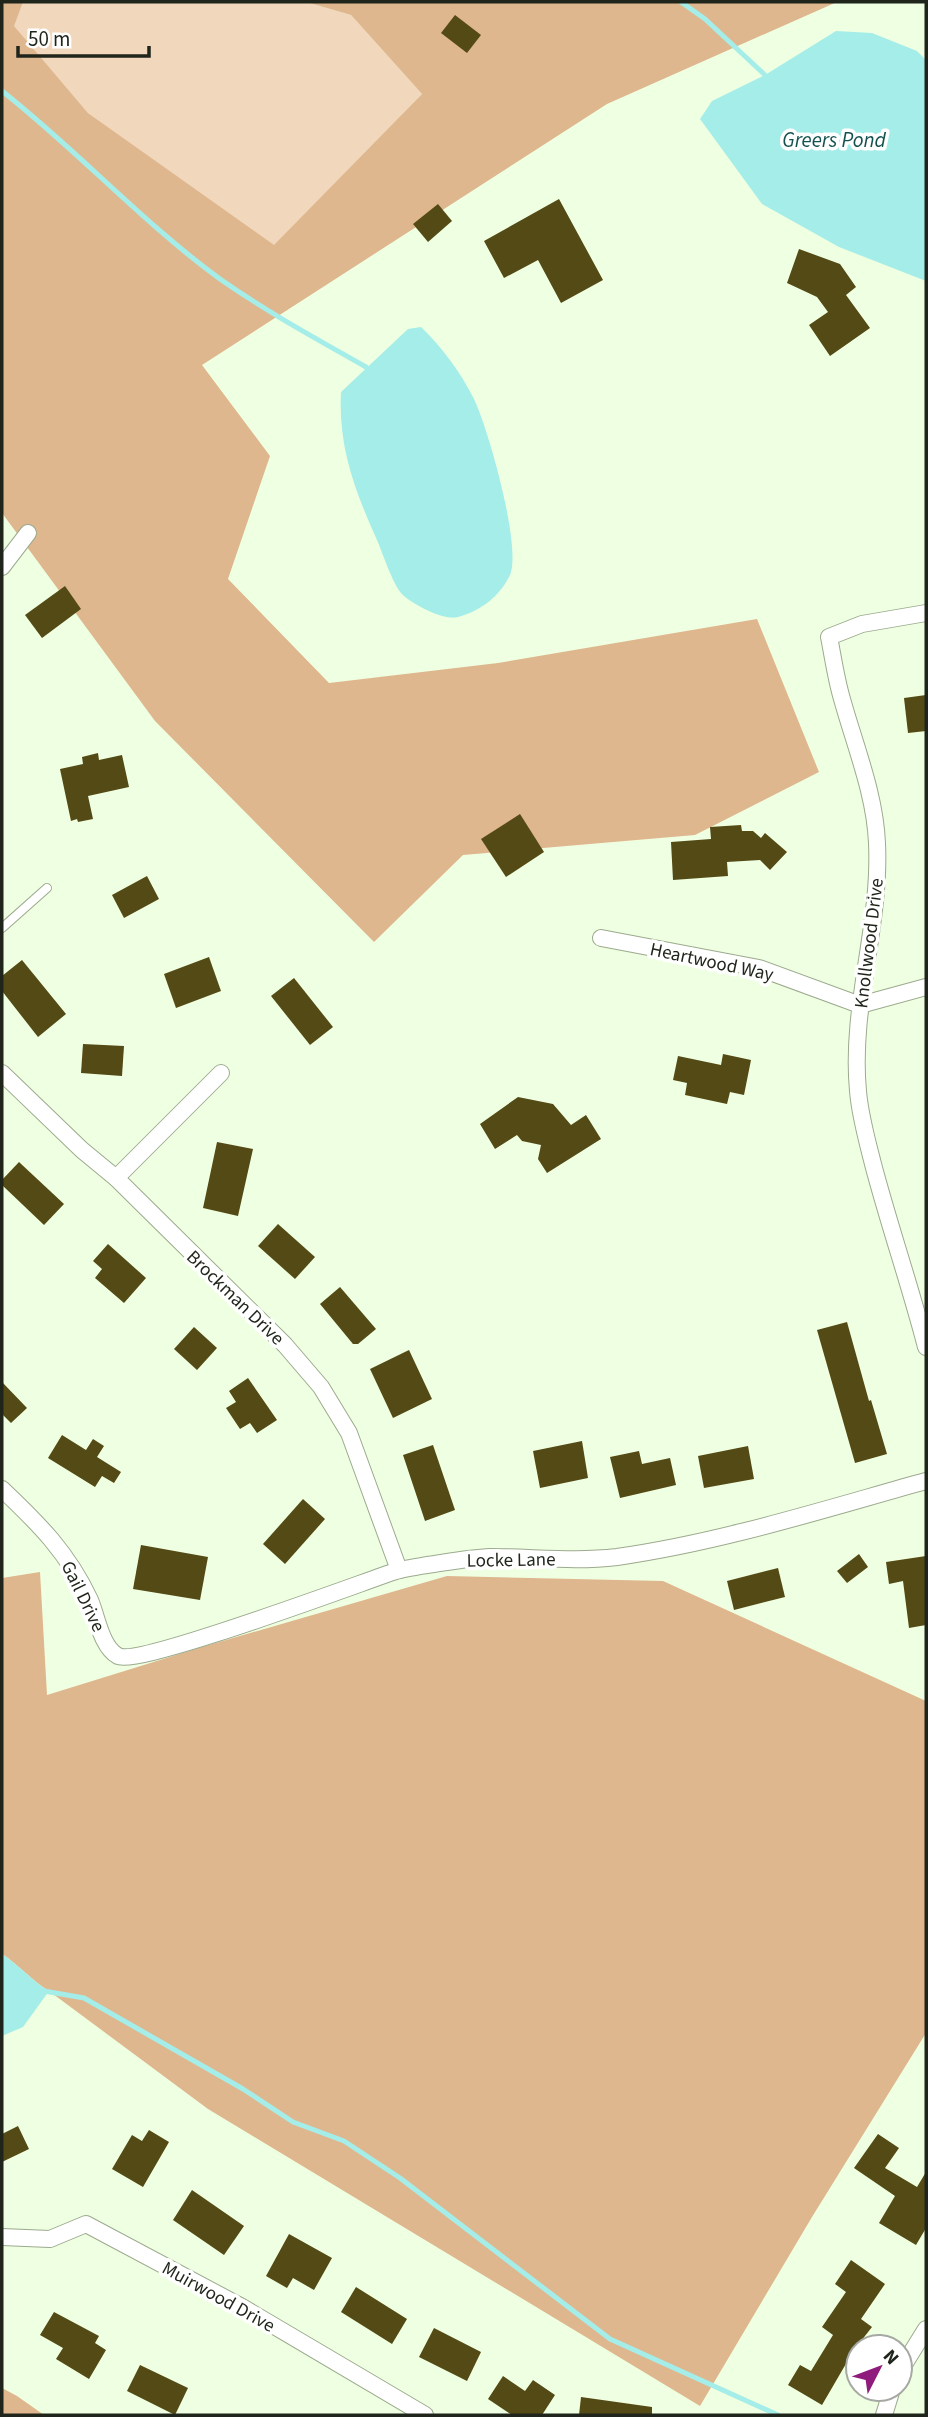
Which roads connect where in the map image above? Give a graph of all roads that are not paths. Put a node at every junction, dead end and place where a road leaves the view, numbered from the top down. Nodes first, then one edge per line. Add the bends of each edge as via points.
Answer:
1 (28, 533) dead end
2 (2, 567) edge
3 (926, 613) edge
4 (47, 888) dead end
5 (2, 928) edge
6 (601, 938) dead end
7 (926, 988) edge
8 (860, 1005) junction
9 (2, 1073) edge
10 (221, 1073) dead end
11 (116, 1178) junction
12 (921, 1303) edge
13 (926, 1347) edge
14 (926, 1481) edge
15 (2, 1489) edge
16 (399, 1570) junction
17 (108, 1644) joint
18 (2, 2237) edge
19 (926, 2329) edge
20 (914, 2348) edge
21 (425, 2415) edge

1 - 2 street
3 - 8 street, Knollwood Drive via 862,624 829,637 869,790 877,842 873,926
4 - 5 lane
6 - 8 street, Heartwood Way via 759,968
7 - 8 street
8 - 12 street, Knollwood Drive via 862,1120 879,1189
9 - 11 street, Brockman Drive
10 - 11 street
11 - 16 street, Brockman Drive via 285,1345 321,1387 349,1433
12 - 13 street, Knollwood Drive
14 - 16 street, Locke Lane via 711,1538 620,1556 466,1559
15 - 17 street, Gail Drive via 65,1555
16 - 17 street, Locke Lane via 142,1656 119,1656
18 - 21 street, Muirwood Drive via 50,2239 86,2224
19 - 20 street

